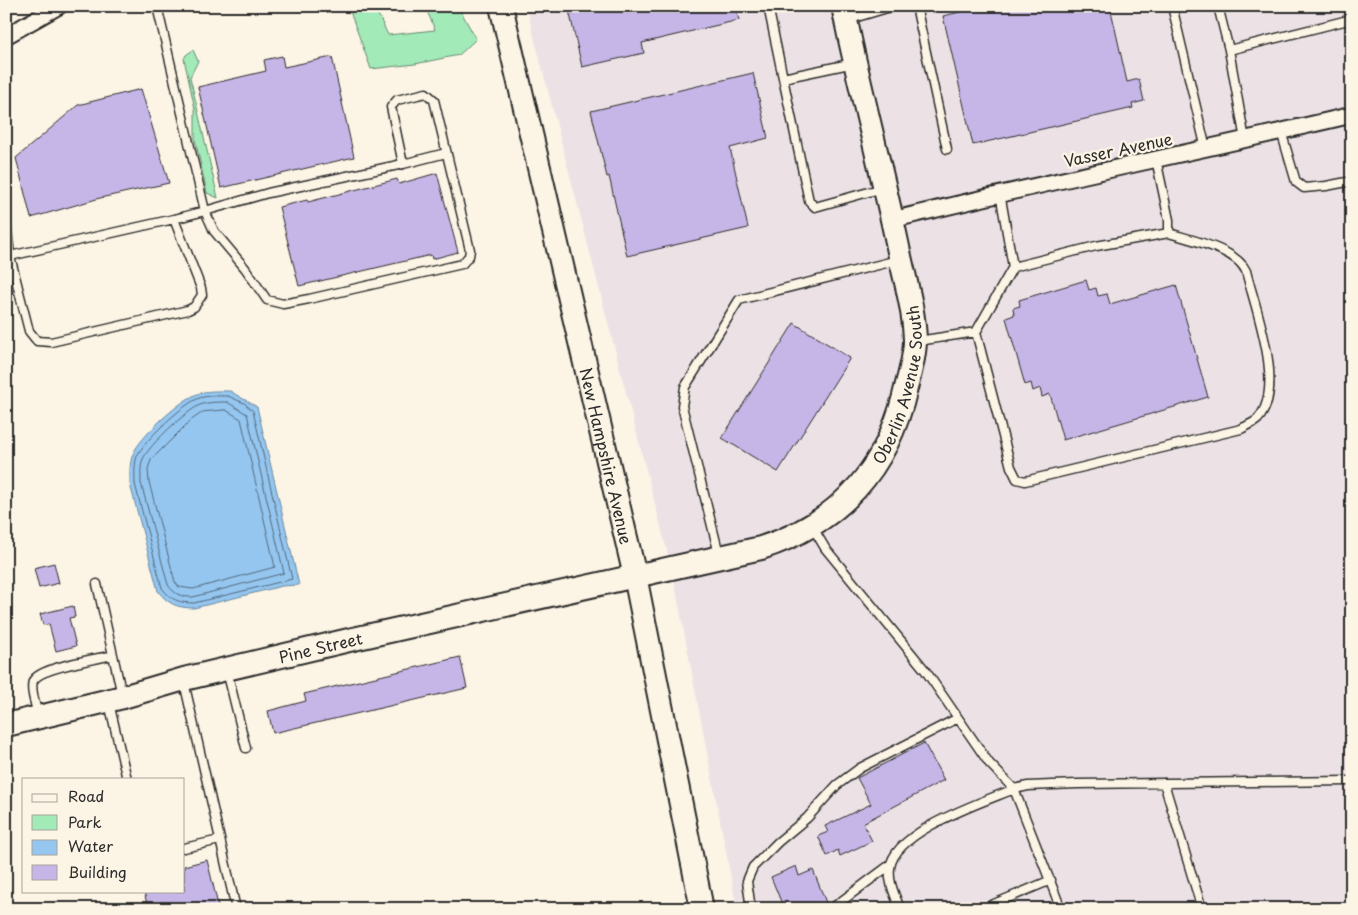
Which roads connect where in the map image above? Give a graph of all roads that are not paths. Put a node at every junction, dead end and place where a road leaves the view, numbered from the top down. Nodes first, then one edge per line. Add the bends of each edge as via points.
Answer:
1 (59, 6) edge
2 (157, 6) edge
3 (502, 6) edge
4 (787, 6) edge
5 (894, 6) edge
6 (916, 6) edge
7 (1172, 6) edge
8 (1218, 6) edge
9 (769, 8) edge
10 (844, 13) edge
11 (1352, 19) edge
12 (6, 36) edge
13 (1229, 50) junction
14 (854, 63) junction
15 (783, 78) junction
16 (1352, 115) edge
17 (1281, 131) junction
18 (1245, 140) junction
19 (947, 149) dead end
20 (1206, 149) junction
21 (446, 153) junction
22 (1156, 159) junction
23 (403, 164) junction
24 (1352, 181) edge
25 (885, 188) junction
26 (1000, 193) junction
27 (205, 211) junction
28 (6, 219) edge
29 (174, 219) junction
30 (892, 220) junction
31 (1169, 233) junction
32 (7, 235) edge
33 (8, 256) edge
34 (900, 259) junction
35 (1013, 267) junction
36 (976, 332) junction
37 (915, 341) junction
38 (812, 526) junction
39 (720, 559) junction
40 (635, 576) junction
41 (97, 584) dead end
42 (113, 655) junction
43 (227, 669) junction
44 (184, 679) junction
45 (116, 699) junction
46 (38, 718) junction
47 (958, 718) junction
48 (6, 725) edge
49 (246, 748) dead end
50 (127, 778) edge
51 (1352, 781) edge
52 (1164, 783) junction
53 (1014, 789) junction
54 (220, 840) junction
55 (185, 848) edge
56 (890, 865) junction
57 (1051, 880) junction
58 (236, 909) edge
59 (702, 909) edge
60 (751, 909) edge
61 (831, 909) edge
62 (900, 909) edge
63 (982, 909) edge
64 (1061, 909) edge
65 (1202, 909) edge

1 - 12 street
2 - 27 lane
3 - 40 street, New Hampshire Avenue
4 - 9 lane
5 - 10 lane
6 - 19 lane
7 - 20 lane
8 - 13 lane
9 - 15 lane
10 - 14 street, Oberlin Avenue South
11 - 13 lane
13 - 18 lane
14 - 15 lane
14 - 25 street, Oberlin Avenue South
15 - 25 lane via 809,201 815,206
16 - 17 street, Vasser Avenue
17 - 18 street, Vasser Avenue
17 - 24 lane via 1296,182 1304,188
18 - 20 street, Vasser Avenue
20 - 22 street, Vasser Avenue
21 - 23 lane
21 - 23 lane via 434,100 431,94 424,93 397,100 391,107
21 - 27 lane via 470,250 462,264 310,299 275,303 263,296 214,231
22 - 26 street, Vasser Avenue
22 - 31 lane
23 - 27 lane via 268,193
25 - 30 street, Oberlin Avenue South
26 - 30 street, Vasser Avenue
26 - 35 lane
27 - 29 lane
28 - 32 lane
29 - 33 lane
29 - 33 lane via 201,288 202,296 194,307 51,342 37,341 29,331
30 - 34 street, Oberlin Avenue South
31 - 35 lane via 1096,246
31 - 36 lane via 1230,254 1246,271 1270,378 1267,401 1258,419 1241,429 1025,481 1017,479
32 - 33 lane
34 - 37 street, Oberlin Avenue South
34 - 39 lane via 739,300 685,387 682,406
35 - 36 lane
36 - 37 lane
37 - 38 street, Oberlin Avenue South via 902,408 887,445 858,489
38 - 39 street, Oberlin Avenue South via 778,543
38 - 47 lane via 826,548 925,670
39 - 40 street, Oberlin Avenue South
40 - 43 street, Pine Street
40 - 59 street, New Hampshire Avenue
41 - 42 lane
42 - 45 lane
42 - 46 lane via 47,670 37,676 33,684
43 - 44 street, Pine Street
43 - 49 lane
44 - 45 street, Pine Street
44 - 54 lane
45 - 46 street, Pine Street
45 - 50 lane
46 - 48 street, Pine Street
47 - 53 lane via 989,763
47 - 60 lane via 860,768 837,785 807,818 753,867 747,881
51 - 52 lane
52 - 53 lane via 1067,784
52 - 65 lane
53 - 56 lane via 922,829 904,844
53 - 57 lane
54 - 55 lane
54 - 58 lane
56 - 61 lane
56 - 62 lane via 889,880
57 - 63 lane
57 - 64 lane

